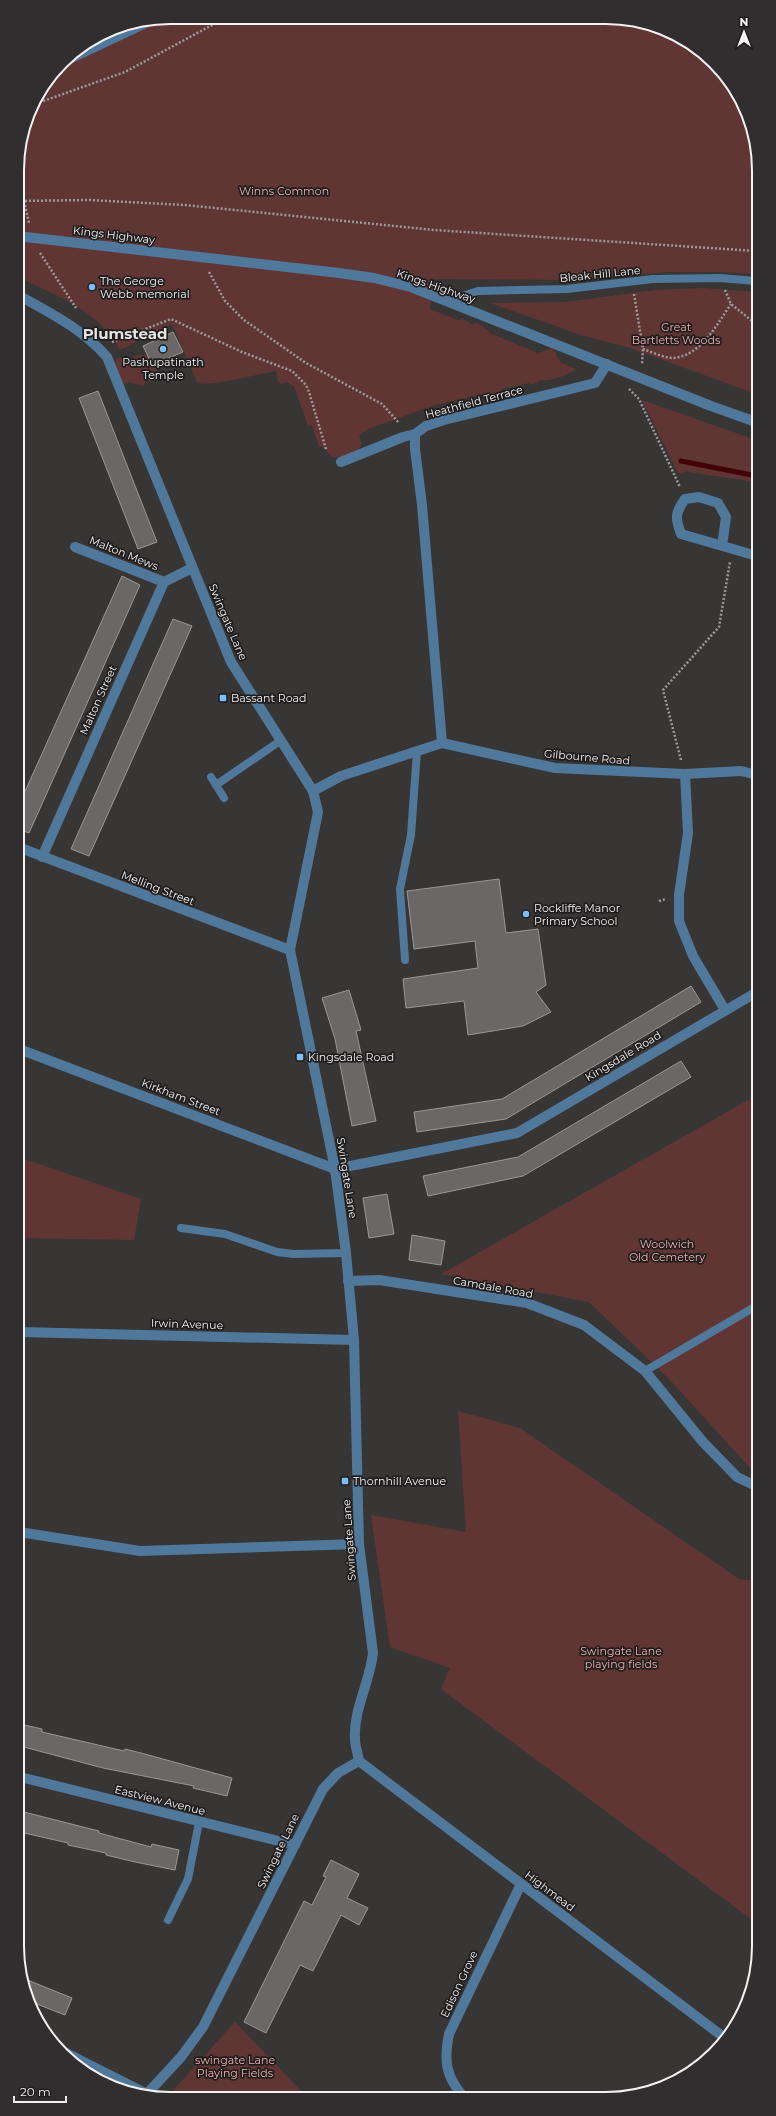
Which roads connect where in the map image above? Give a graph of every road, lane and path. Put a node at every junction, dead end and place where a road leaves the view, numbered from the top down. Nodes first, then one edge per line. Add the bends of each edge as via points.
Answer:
1 (214, 24) edge
2 (134, 29) edge
3 (84, 52) edge
4 (41, 102) edge
5 (24, 201) joint
6 (29, 223) dead end
7 (24, 237) edge
8 (752, 251) edge
9 (40, 253) dead end
10 (209, 272) dead end
11 (720, 278) junction
12 (633, 281) junction
13 (752, 281) edge
14 (24, 298) edge
15 (447, 301) junction
16 (731, 304) junction
17 (76, 308) dead end
18 (752, 321) edge
19 (112, 342) dead end
20 (643, 349) junction
21 (606, 364) junction
22 (642, 378) junction
23 (628, 387) dead end
24 (752, 421) edge
25 (398, 422) dead end
26 (416, 434) junction
27 (326, 449) dead end
28 (342, 462) dead end
29 (685, 499) junction
30 (722, 546) junction
31 (75, 547) dead end
32 (732, 549) junction
33 (752, 555) edge
34 (192, 568) junction
35 (164, 582) junction
36 (280, 741) junction
37 (442, 743) junction
38 (417, 751) junction
39 (685, 774) junction
40 (752, 774) edge
41 (313, 791) junction
42 (224, 798) dead end
43 (24, 850) edge
44 (42, 857) junction
45 (290, 950) junction
46 (405, 960) dead end
47 (752, 995) edge
48 (725, 1010) junction
49 (24, 1050) edge
50 (335, 1169) junction
51 (181, 1228) dead end
52 (346, 1254) junction
53 (348, 1281) junction
54 (752, 1309) edge
55 (24, 1332) edge
56 (354, 1340) junction
57 (645, 1371) junction
58 (752, 1484) edge
59 (24, 1533) edge
60 (359, 1544) junction
61 (359, 1760) junction
62 (24, 1779) edge
63 (199, 1822) junction
64 (295, 1845) junction
65 (521, 1884) junction
66 (168, 1920) dead end
67 (721, 2036) edge
68 (78, 2059) edge
69 (128, 2086) edge
70 (150, 2091) edge
71 (460, 2092) edge

1 - 4 path via 125,72
2 - 3 street
5 - 6 path
5 - 8 path via 89,200 186,205 434,230
7 - 15 street, Kings Highway via 374,278 411,287
9 - 17 path
10 - 25 path via 225,301 244,320 306,363 382,404
11 - 12 lane, Bleak Hill Lane
11 - 13 lane, Bleak Hill Lane
11 - 16 path
12 - 15 lane, Bleak Hill Lane via 567,289 478,291
12 - 20 path
14 - 34 street, Swingate Lane via 92,339 108,357
15 - 21 street, Kings Highway
16 - 18 path
16 - 20 path via 702,344 687,354 672,358
19 - 27 path via 171,319 242,352 292,371 306,385
20 - 22 path
21 - 22 street, Kings Highway
21 - 26 street, Heathfield Terrace via 595,383 444,420 426,426
22 - 24 street, Kings Highway
23 - 29 path via 639,399
26 - 28 street, Heathfield Terrace
26 - 37 street via 415,449
29 - 30 street via 699,497 718,503 726,517
29 - 30 street via 678,509 676,521 680,534
30 - 32 street
31 - 35 street, Malton Mews
32 - 33 street
32 - 39 path via 719,627 663,690
34 - 35 street
34 - 36 street, Swingate Lane via 231,662
35 - 44 street, Malton Street
36 - 41 street, Swingate Lane
36 - 42 lane via 214,781
37 - 38 street
37 - 39 street, Gilbourne Road via 555,768
38 - 41 street via 341,776
38 - 46 lane via 411,835 400,889
39 - 40 street, Gilbourne Road via 741,771
39 - 48 street via 688,833 679,896 679,921 693,956
41 - 45 street, Swingate Lane via 318,812
43 - 44 street, Melling Street
44 - 45 street, Melling Street
45 - 50 street, Swingate Lane
47 - 48 street, Kingsdale Road
48 - 50 street, Kingsdale Road via 517,1133
49 - 50 street, Kirkham Street
50 - 52 street, Swingate Lane
51 - 52 lane via 225,1234 277,1252
52 - 53 street, Swingate Lane
53 - 56 street, Swingate Lane
53 - 57 street, Camdale Road via 379,1280 526,1303 584,1325
54 - 57 lane
55 - 56 street, Irwin Avenue
56 - 60 street, Swingate Lane
57 - 58 street, Camdale Road via 703,1442 737,1477
59 - 60 street via 140,1551
60 - 61 street, Swingate Lane via 373,1653 371,1670 356,1723 355,1740
61 - 64 street, Swingate Lane via 338,1773 323,1789
61 - 65 street, Highmead
62 - 63 street, Eastview Avenue
63 - 64 street, Eastview Avenue
63 - 66 lane via 188,1878
64 - 70 street, Swingate Lane via 203,2027 181,2057
65 - 67 street, Highmead
65 - 71 street, Edison Grove via 449,2034 445,2054 448,2075
68 - 69 street

